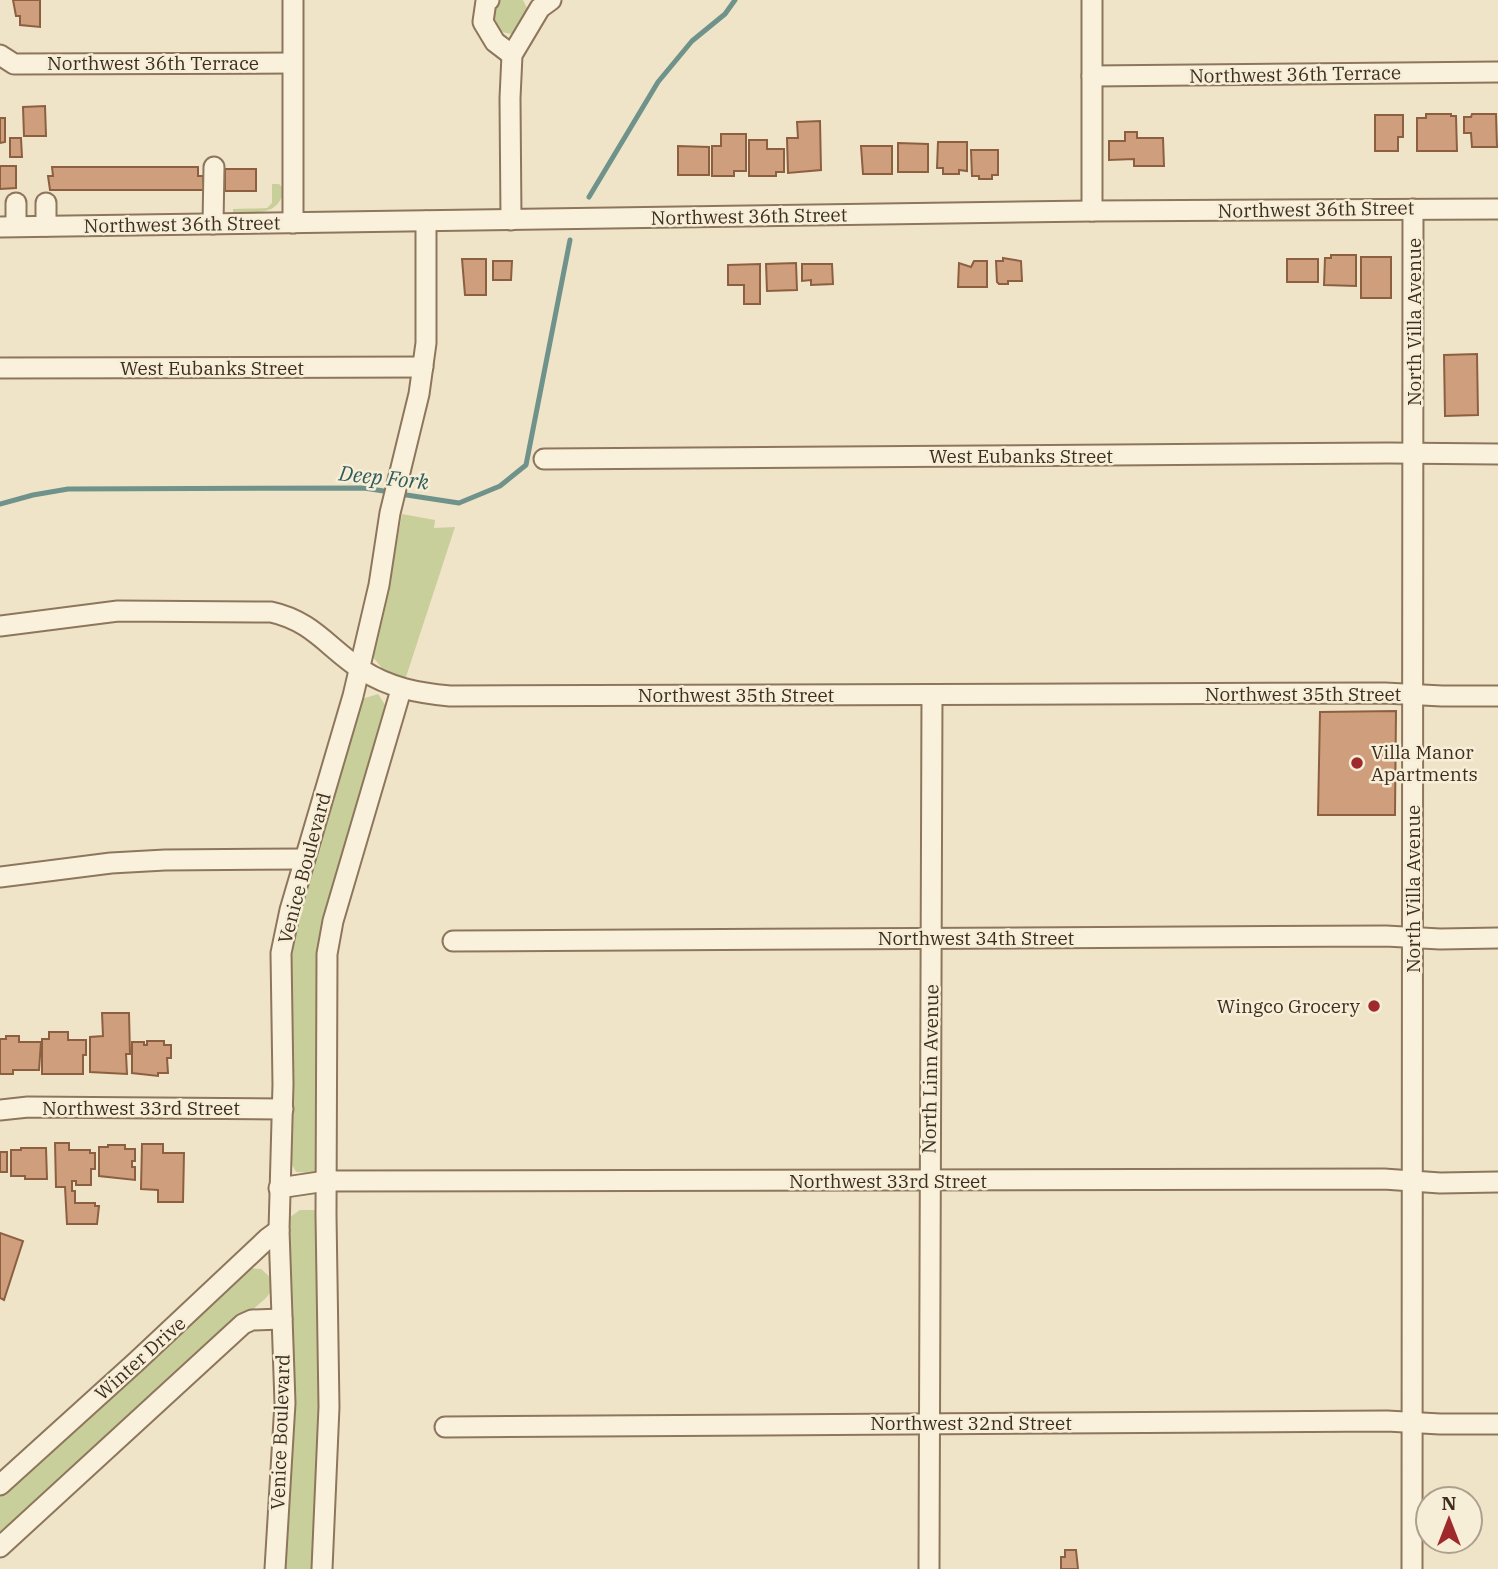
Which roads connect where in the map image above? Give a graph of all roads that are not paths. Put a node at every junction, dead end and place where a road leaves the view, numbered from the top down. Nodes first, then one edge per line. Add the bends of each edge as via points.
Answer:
1 (293, 0) edge
2 (488, 0) edge
3 (1092, 0) edge
4 (542, 3) edge
5 (512, 55) junction
6 (292, 63) junction
7 (5, 66) edge
8 (1498, 72) edge
9 (1092, 76) junction
10 (214, 167) dead end
11 (46, 203) dead end
12 (16, 204) dead end
13 (1413, 209) junction
14 (1498, 209) edge
15 (1093, 212) junction
16 (511, 220) junction
17 (426, 221) junction
18 (293, 223) junction
19 (213, 224) junction
20 (46, 226) junction
21 (8, 227) edge
22 (0, 368) edge
23 (423, 368) junction
24 (1415, 454) junction
25 (1498, 454) edge
26 (544, 460) dead end
27 (0, 626) edge
28 (359, 669) junction
29 (401, 690) junction
30 (1414, 694) junction
31 (932, 695) junction
32 (1498, 696) edge
33 (305, 859) junction
34 (0, 877) edge
35 (1413, 937) junction
36 (931, 938) junction
37 (1498, 938) edge
38 (453, 941) dead end
39 (283, 1109) junction
40 (0, 1110) edge
41 (326, 1181) junction
42 (929, 1181) junction
43 (1412, 1181) junction
44 (1498, 1182) edge
45 (279, 1188) junction
46 (279, 1230) junction
47 (282, 1319) junction
48 (929, 1423) junction
49 (1412, 1423) junction
50 (1498, 1423) edge
51 (445, 1427) dead end
52 (0, 1485) edge
53 (0, 1547) edge
54 (275, 1569) edge
55 (321, 1569) edge
56 (929, 1569) edge
57 (1412, 1569) edge

1 - 6 street
2 - 5 street via 483,22 495,42
3 - 9 street
4 - 5 street
5 - 16 street
6 - 7 street, Northwest 36th Terrace
6 - 18 street
8 - 9 street, Northwest 36th Terrace
9 - 15 street
10 - 19 street
11 - 20 street
12 - 21 street
13 - 14 street, Northwest 36th Street
13 - 15 street, Northwest 36th Street
13 - 24 street, North Villa Avenue
15 - 16 street, Northwest 36th Street
16 - 17 street, Northwest 36th Street
17 - 18 street, Northwest 36th Street
17 - 23 street, Venice Boulevard
18 - 19 street, Northwest 36th Street
19 - 20 street, Northwest 36th Street
20 - 21 street, Northwest 36th Street
22 - 23 street, West Eubanks Street
23 - 28 street, Venice Boulevard
24 - 25 street, West Eubanks Street
24 - 26 street, West Eubanks Street
24 - 30 street, North Villa Avenue
27 - 28 street, Northwest 35th Street via 118,611 271,612 310,627
28 - 29 street, Northwest 35th Street
28 - 33 street, Venice Boulevard
29 - 31 street, Northwest 35th Street via 450,696
29 - 41 street via 327,954
30 - 31 street, Northwest 35th Street
30 - 32 street, Northwest 35th Street
30 - 35 street, North Villa Avenue
31 - 36 street, North Linn Avenue
33 - 34 street via 111,863
33 - 39 street, Venice Boulevard via 281,953
35 - 36 street, Northwest 34th Street
35 - 37 street, Northwest 34th Street
35 - 43 street, North Villa Avenue
36 - 38 street, Northwest 34th Street
36 - 42 street, North Linn Avenue
39 - 40 street, Northwest 33rd Street
39 - 45 street, Venice Boulevard
41 - 42 street, Northwest 33rd Street
41 - 45 street, Northwest 33rd Street
41 - 55 street via 330,1407
42 - 43 street, Northwest 33rd Street
42 - 48 street, North Linn Avenue
43 - 44 street, Northwest 33rd Street
43 - 49 street, North Villa Avenue
45 - 46 street, Venice Boulevard
46 - 47 street, Venice Boulevard
46 - 52 street, Winter Drive
47 - 53 street via 243,1324
47 - 54 street, Venice Boulevard via 285,1403
48 - 49 street, Northwest 32nd Street
48 - 51 street, Northwest 32nd Street
48 - 56 street, North Linn Avenue
49 - 50 street, Northwest 32nd Street
49 - 57 street, North Villa Avenue

